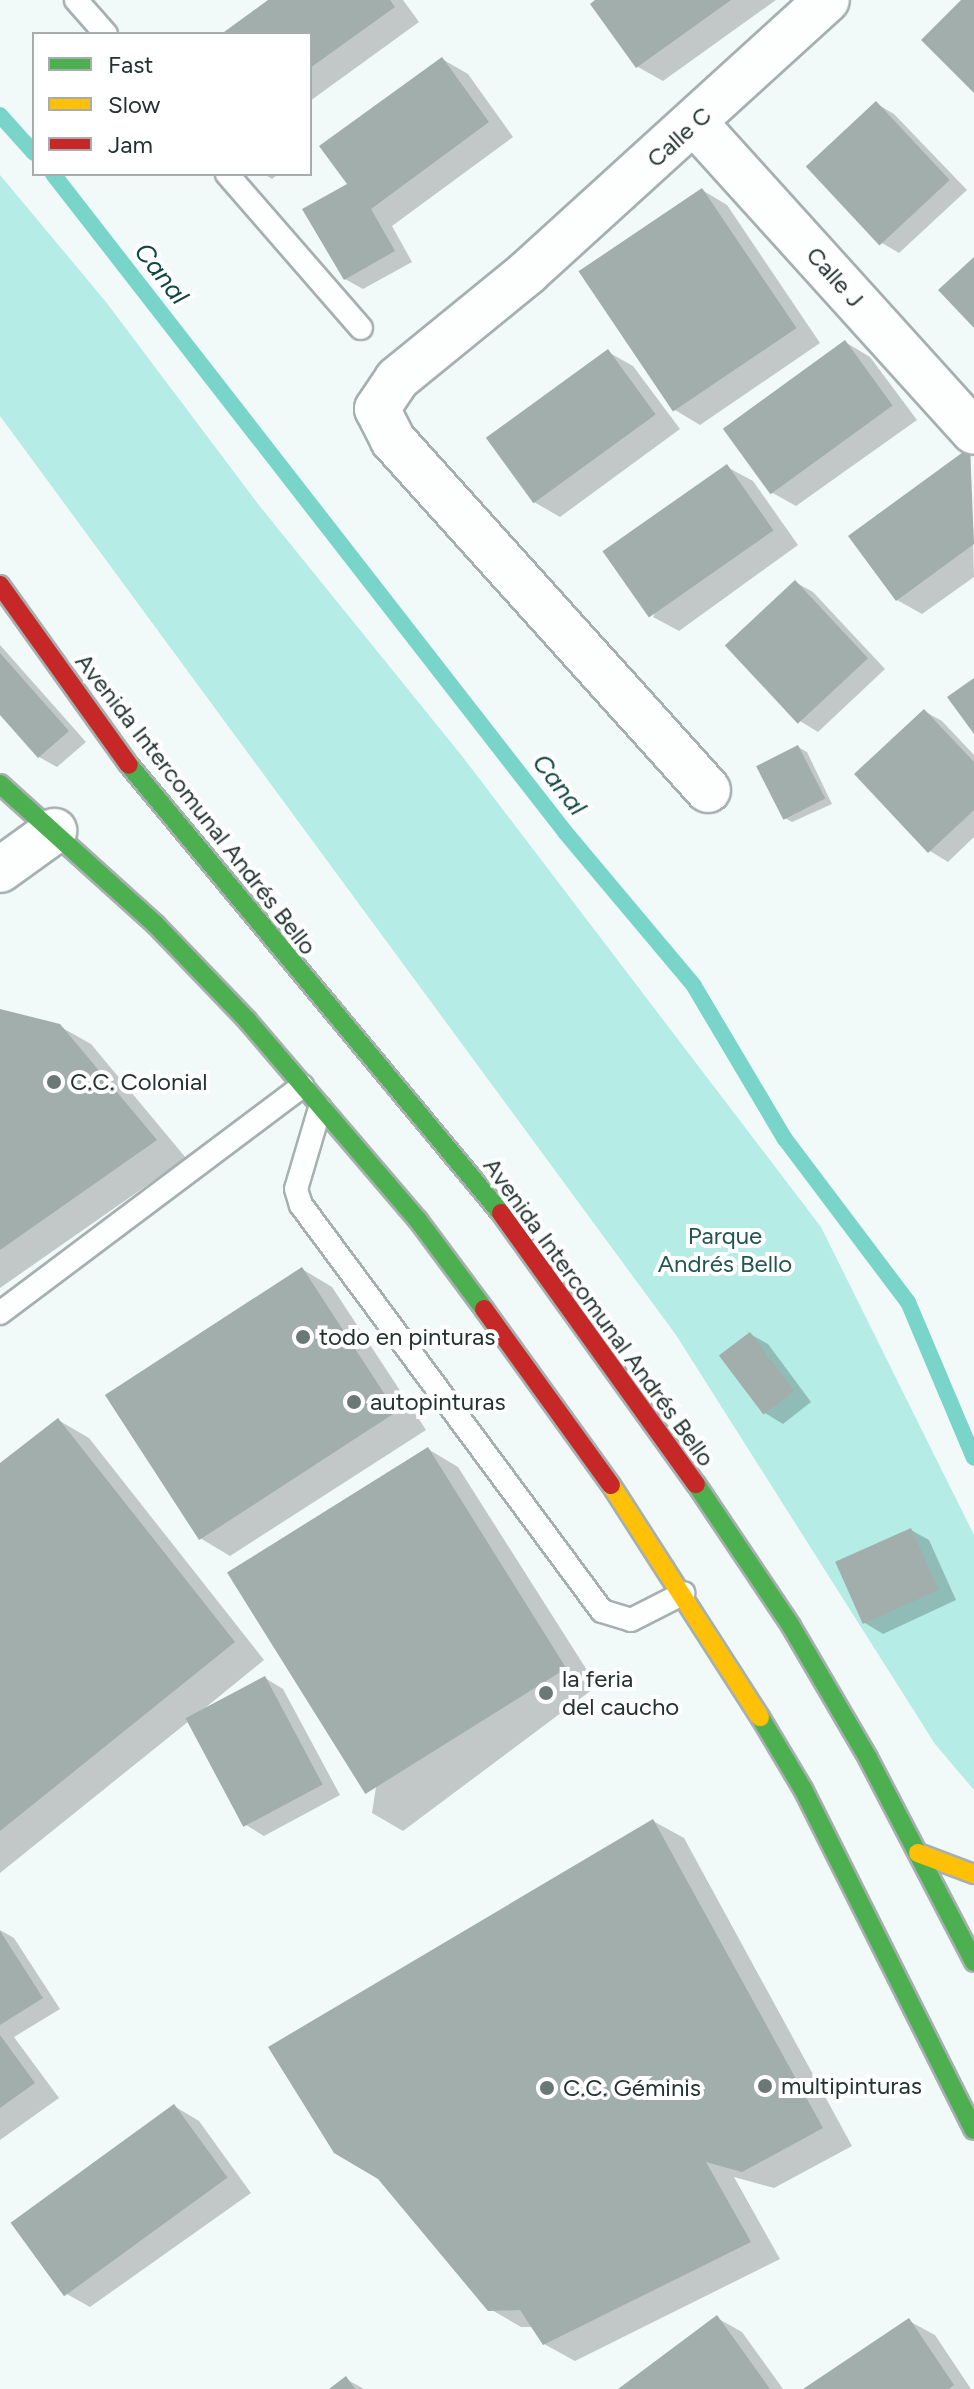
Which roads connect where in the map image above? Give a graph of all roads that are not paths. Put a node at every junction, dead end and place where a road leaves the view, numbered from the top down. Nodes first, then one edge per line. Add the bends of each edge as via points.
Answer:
1 (76, 0) edge
2 (827, 0) edge
3 (104, 32) edge
4 (695, 123) junction
5 (229, 176) edge
6 (361, 328) dead end
7 (974, 432) edge
8 (0, 585) edge
9 (0, 784) edge
10 (708, 790) dead end
11 (54, 831) junction
12 (0, 870) edge
13 (302, 1086) junction
14 (320, 1108) junction
15 (0, 1313) edge
16 (684, 1593) junction
17 (918, 1853) junction
18 (974, 1874) edge
19 (974, 1962) edge
20 (974, 2130) edge

1 - 3 lane
2 - 4 street, Calle C
4 - 7 street, Calle J
4 - 10 street, Calle C via 528,272 397,379 377,409 393,440
5 - 6 lane
8 - 17 main road, Avenida Intercomunal Andrés Bello via 91,717 228,890 483,1189 631,1388 791,1626
9 - 11 main road
11 - 12 street
11 - 13 main road via 156,925
13 - 14 main road
13 - 15 lane
14 - 16 main road via 474,1294
14 - 16 lane via 296,1189 301,1205 602,1611 631,1620
16 - 20 main road via 803,1789 906,1984
17 - 18 main road
17 - 19 main road, Avenida Intercomunal Andrés Bello

